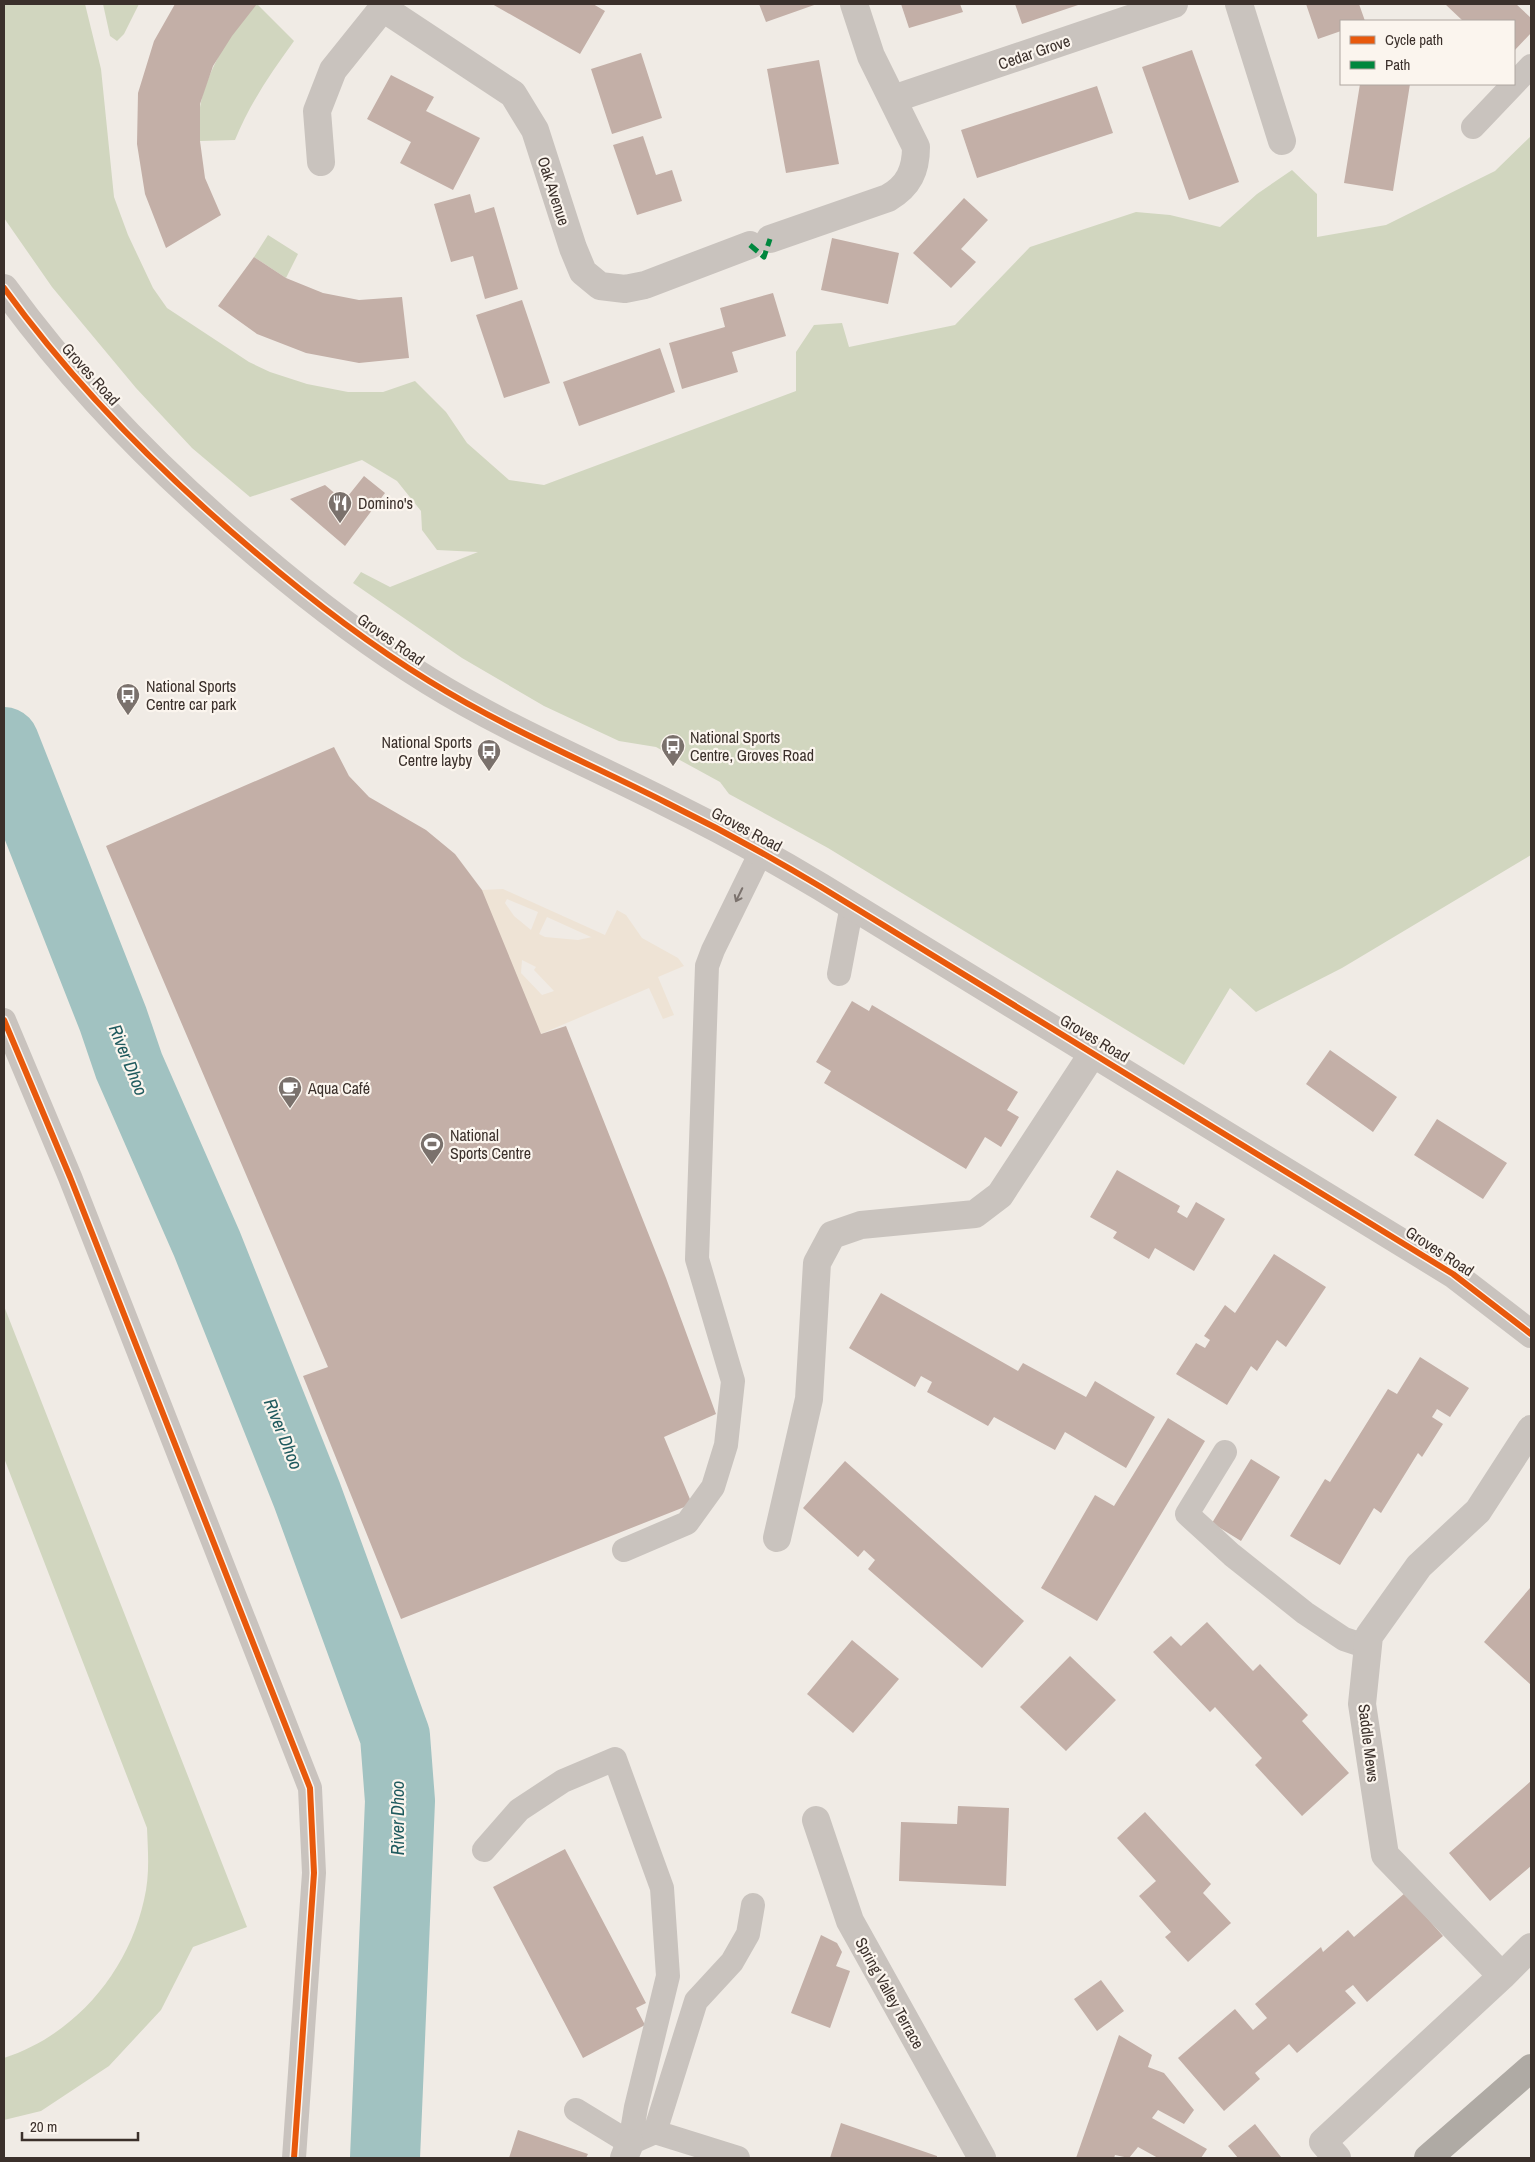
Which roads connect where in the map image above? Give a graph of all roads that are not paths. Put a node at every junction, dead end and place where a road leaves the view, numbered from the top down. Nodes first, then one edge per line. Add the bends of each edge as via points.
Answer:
1 (854, 4) edge
2 (1174, 4) edge
3 (1239, 4) edge
4 (384, 6) edge
5 (1531, 66) edge
6 (1515, 83) edge
7 (1513, 85) edge
8 (893, 99) junction
9 (1473, 127) dead end
10 (1282, 142) dead end
11 (321, 162) dead end
12 (4, 288) edge
13 (761, 852) junction
14 (852, 905) junction
15 (839, 974) dead end
16 (4, 1020) edge
17 (1093, 1053) junction
18 (1531, 1334) edge
19 (1531, 1429) edge
20 (1225, 1452) dead end
21 (777, 1538) dead end
22 (624, 1550) dead end
23 (1368, 1647) junction
24 (816, 1820) dead end
25 (484, 1850) dead end
26 (753, 1905) dead end
27 (1531, 1948) edge
28 (1502, 1976) junction
29 (1531, 2068) edge
30 (576, 2110) dead end
31 (655, 2132) junction
32 (627, 2151) edge
33 (294, 2158) edge
34 (738, 2158) edge
35 (982, 2158) edge
36 (1337, 2158) edge
37 (1428, 2158) edge

1 - 8 street via 871,56
2 - 8 street, Cedar Grove
3 - 10 street
4 - 8 street, Oak Avenue via 513,94 535,130 583,272 600,286 624,289 645,285 901,191 916,163 916,147
4 - 11 street via 333,70 317,111
5 - 6 lane
7 - 9 lane
12 - 13 street, Groves Road via 37,333 147,455 202,507 363,638 430,682 522,733
13 - 14 street, Groves Road
13 -> 22 lane via 707,966 697,1259 733,1381 726,1445 713,1487 687,1523
14 - 15 lane
14 - 17 street, Groves Road
16 - 33 lane via 70,1177 310,1788 314,1873
17 - 18 street, Groves Road via 1454,1274
17 - 21 street via 1000,1196 975,1214 861,1225 832,1235 817,1262 809,1399
19 - 23 street, Saddle Mews via 1478,1511 1419,1566 1369,1636
20 - 23 lane via 1186,1514 1306,1613 1344,1639
23 - 28 street, Saddle Mews via 1362,1704 1385,1855
24 - 35 street, Spring Valley Terrace via 850,1921
25 - 32 lane via 519,1810 563,1781 614,1758 662,1888 668,1976
26 - 31 lane via 748,1934 732,1962 696,2001
27 - 28 street
28 - 36 street via 1323,2142
29 - 37 highway
30 - 32 lane
31 - 32 lane
31 - 34 lane

